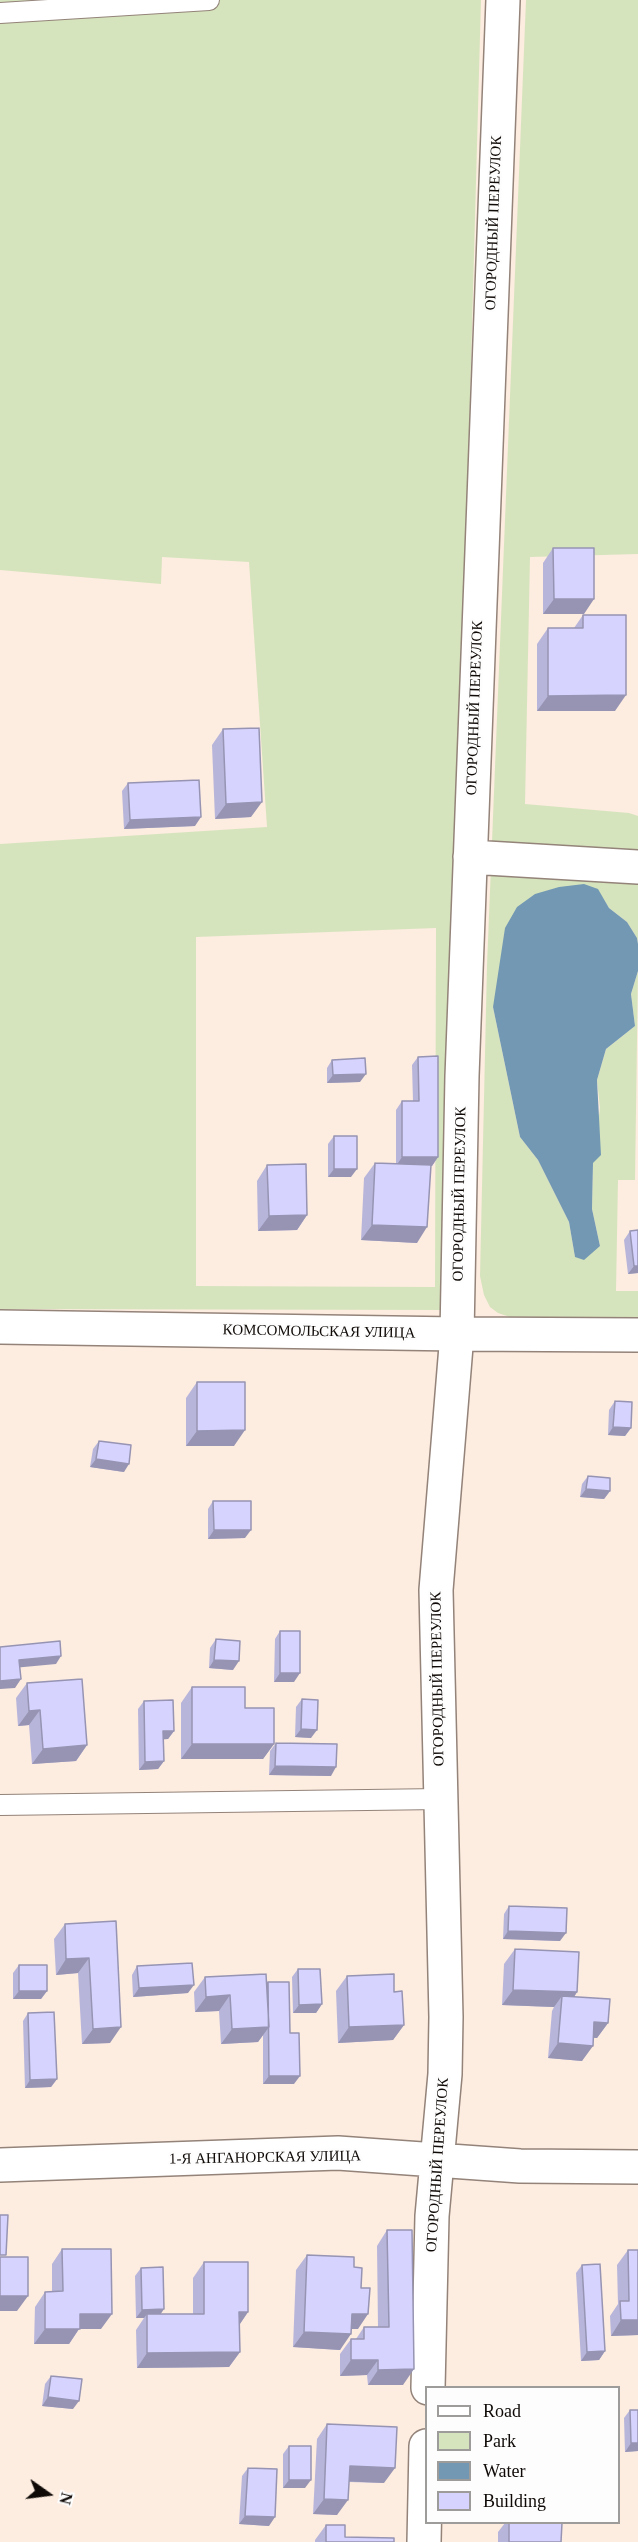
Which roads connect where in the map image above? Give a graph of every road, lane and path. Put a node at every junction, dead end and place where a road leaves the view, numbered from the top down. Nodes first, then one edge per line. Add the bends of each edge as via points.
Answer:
1 (209, 0) edge
2 (503, 0) edge
3 (0, 13) edge
4 (470, 857) junction
5 (638, 867) edge
6 (0, 1327) edge
7 (458, 1334) junction
8 (638, 1335) edge
9 (440, 1798) junction
10 (0, 1805) edge
11 (437, 2162) junction
12 (0, 2165) edge
13 (638, 2167) edge
14 (428, 2386) edge
15 (425, 2494) edge
16 (424, 2542) edge

1 - 3 lane
2 - 4 street, ОГОРОДНЫЙ ПЕРЕУЛОК
4 - 5 street
4 - 7 street, ОГОРОДНЫЙ ПЕРЕУЛОК
6 - 7 street, КОМСОМОЛЬСКАЯ УЛИЦА
7 - 8 street, КОМСОМОЛЬСКАЯ УЛИЦА
7 - 9 street, ОГОРОДНЫЙ ПЕРЕУЛОК via 436,1590
9 - 10 lane
9 - 11 street, ОГОРОДНЫЙ ПЕРЕУЛОК via 446,2017
11 - 12 street, 1-Я АНГАНОРСКАЯ УЛИЦА via 338,2153
11 - 13 street, 1-Я АНГАНОРСКАЯ УЛИЦА
11 - 14 street, ОГОРОДНЫЙ ПЕРЕУЛОК
15 - 16 street

